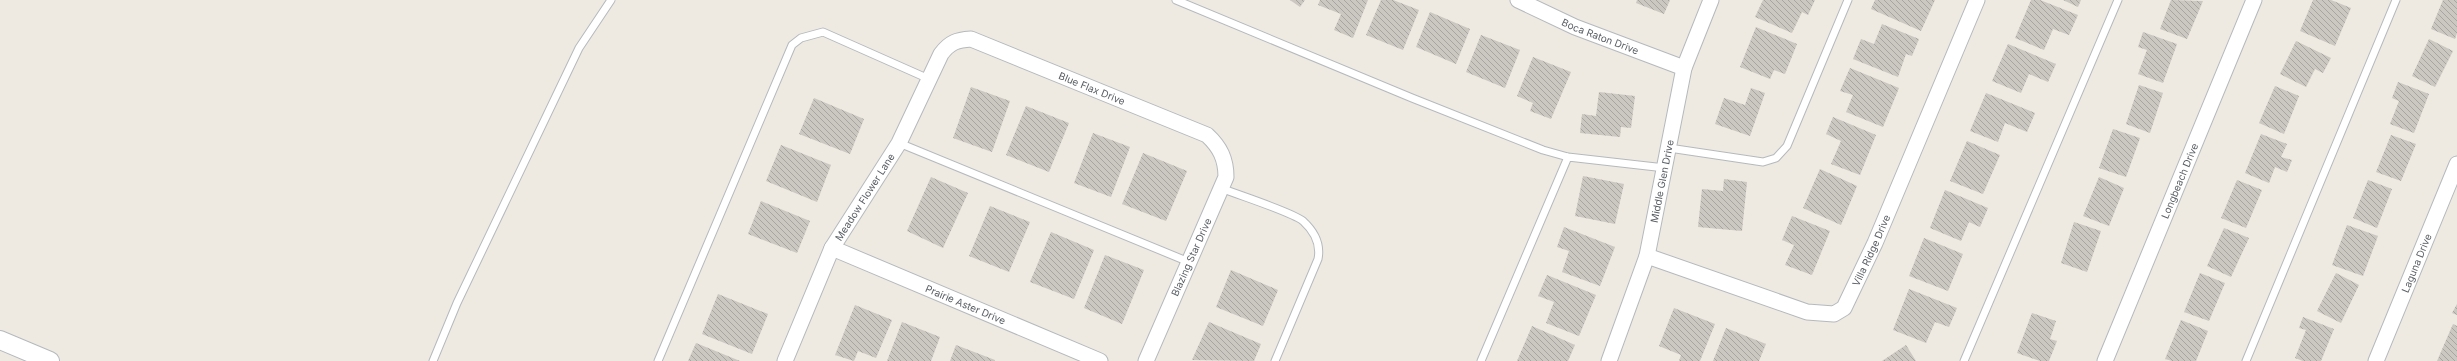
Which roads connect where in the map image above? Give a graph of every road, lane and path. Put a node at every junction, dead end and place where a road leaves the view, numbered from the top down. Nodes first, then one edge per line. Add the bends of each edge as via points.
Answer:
1 (611, 0) edge
2 (1176, 0) edge
3 (1518, 0) edge
4 (1711, 0) edge
5 (1848, 0) edge
6 (1977, 0) edge
7 (2118, 0) edge
8 (2254, 0) edge
9 (2396, 0) edge
10 (955, 41) joint
11 (1684, 68) junction
12 (929, 78) junction
13 (899, 144) junction
14 (1669, 148) junction
15 (1221, 152) joint
16 (1568, 157) junction
17 (2457, 164) edge
18 (1665, 168) junction
19 (1222, 188) junction
20 (832, 248) junction
21 (1647, 256) junction
22 (1189, 262) junction
23 (0, 340) edge
24 (50, 361) edge
25 (433, 361) edge
26 (658, 361) edge
27 (786, 361) edge
28 (1100, 361) edge
29 (1146, 361) edge
30 (1275, 361) edge
31 (1481, 361) edge
32 (1609, 361) edge
33 (1964, 361) edge
34 (2105, 361) edge
35 (2246, 361) edge
36 (2376, 361) edge

1 - 25 lane via 579,48 460,296
2 - 16 lane via 1412,98
3 - 11 street, Boca Raton Drive via 1575,27
4 - 11 street, Middle Glen Drive
5 - 14 lane via 1787,146 1776,158 1763,162
6 - 21 street, Villa Ridge Drive via 1875,244 1844,308 1834,314 1807,312
7 - 33 lane
8 - 34 street, Longbeach Drive
9 - 35 lane
10 - 12 street, Meadow Flower Lane via 941,54
10 - 15 street, Blue Flax Drive via 971,39 1207,135
11 - 14 street, Middle Glen Drive
12 - 13 street, Meadow Flower Lane
12 - 26 lane via 823,32 801,38 792,45
13 - 20 street, Meadow Flower Lane
13 - 22 lane
14 - 18 street, Middle Glen Drive
15 - 19 street, Blazing Star Drive via 1226,164 1226,177
16 - 18 lane
16 - 31 lane
17 - 36 street, Laguna Drive
18 - 21 street, Middle Glen Drive
19 - 22 street, Blazing Star Drive
19 - 30 lane via 1301,220 1316,238 1320,248 1318,260
20 - 27 street, Meadow Flower Lane
20 - 28 street, Prairie Aster Drive
21 - 32 street, Middle Glen Drive
22 - 29 street, Blazing Star Drive
23 - 24 street

